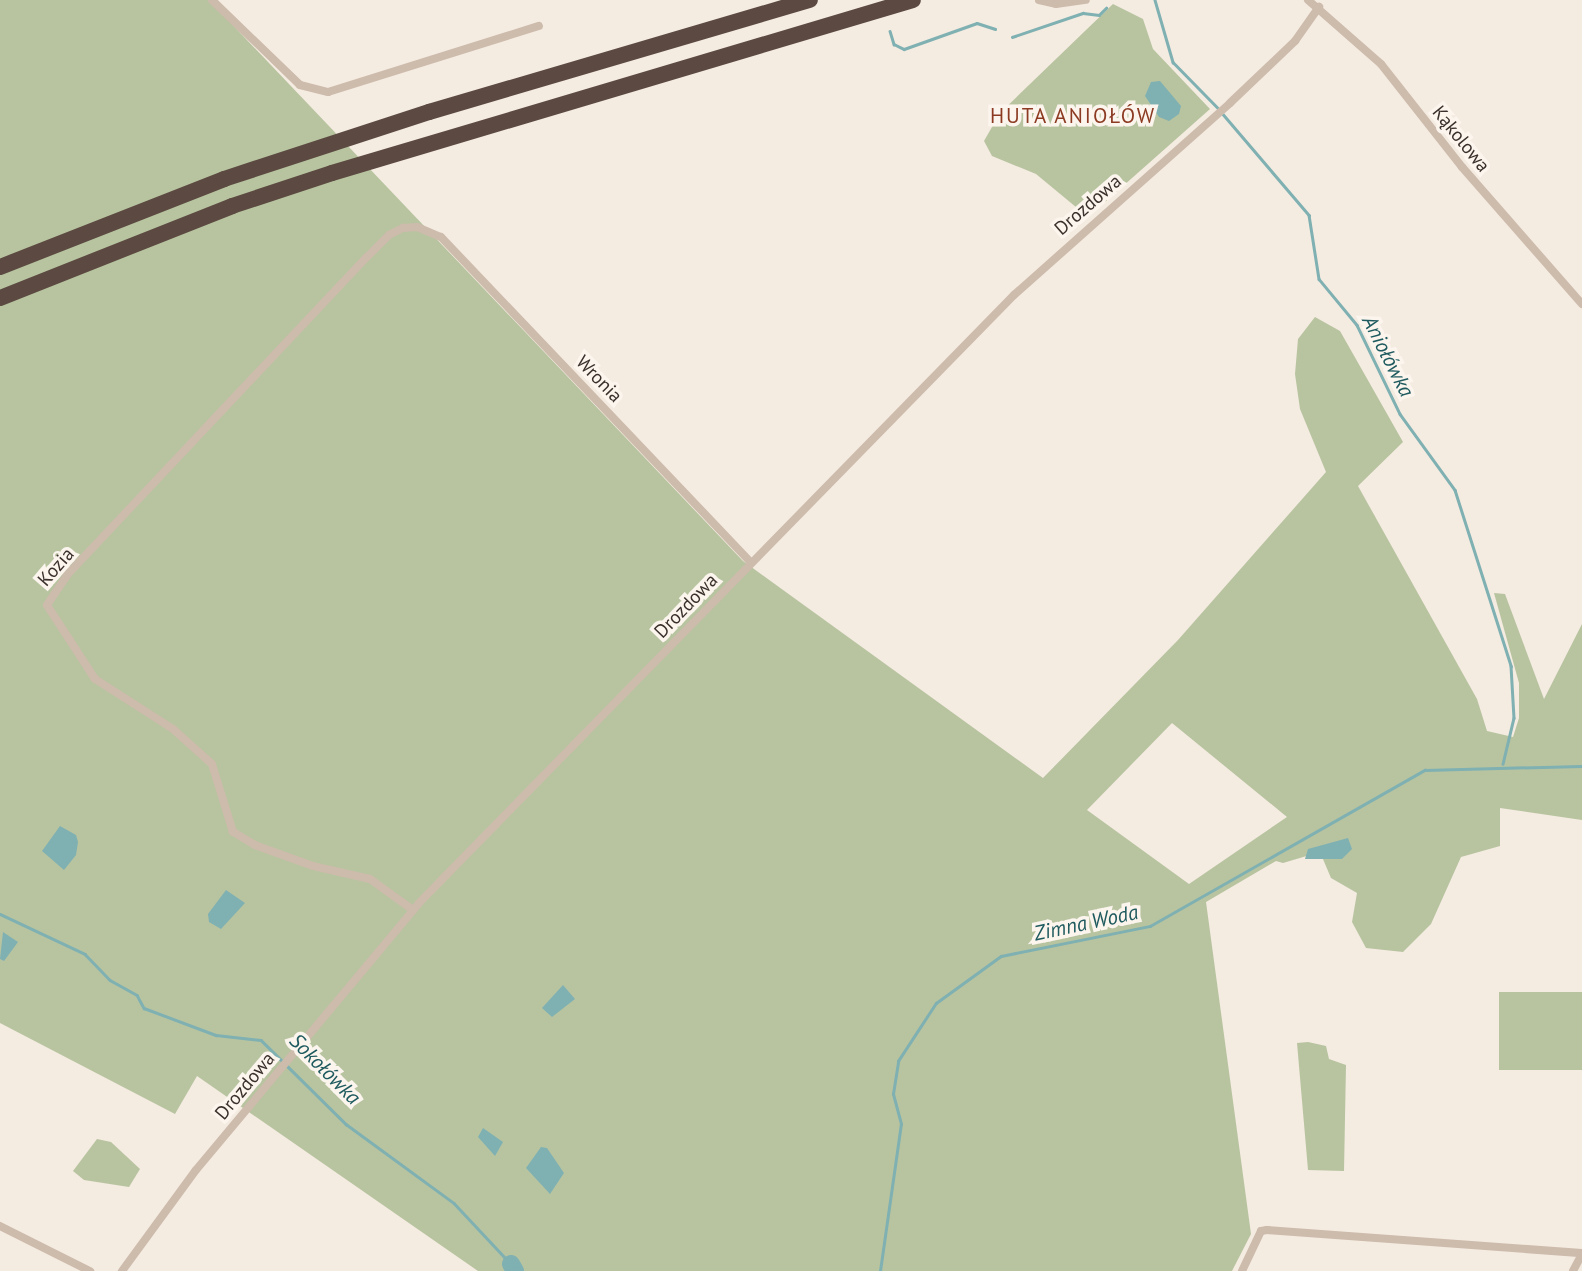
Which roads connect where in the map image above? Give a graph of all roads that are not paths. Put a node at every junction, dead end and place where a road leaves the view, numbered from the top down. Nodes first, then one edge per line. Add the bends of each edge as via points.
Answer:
1 (212, 0) edge
2 (810, 0) edge
3 (913, 0) edge
4 (1039, 0) edge
5 (1086, 0) edge
6 (1308, 0) edge
7 (1319, 8) junction
8 (540, 26) dead end
9 (417, 227) joint
10 (0, 267) edge
11 (0, 298) edge
12 (1582, 304) edge
13 (751, 562) junction
14 (413, 910) junction
15 (0, 1226) edge
16 (1582, 1253) edge
17 (90, 1271) edge
18 (122, 1271) edge
19 (1242, 1271) edge
20 (1573, 1271) edge

1 - 8 street via 300,85 328,92
2 - 10 highway via 263,166
3 - 11 highway via 332,173 232,206
4 - 5 street via 1056,4
6 - 7 street, Kąkolowa
7 - 12 street, Kąkolowa via 1381,64 1462,167
7 - 13 street, Drozdowa via 1295,41 1045,265
9 - 13 street, Wronia via 441,237 456,251
9 - 14 street, Kozia via 389,235 374,249 67,575 47,605 95,679 173,729 212,764 233,832 255,845 379,883
13 - 14 street, Drozdowa
14 - 18 street, Drozdowa via 196,1170
15 - 17 street
16 - 19 street via 1268,1230 1261,1231
16 - 20 street

